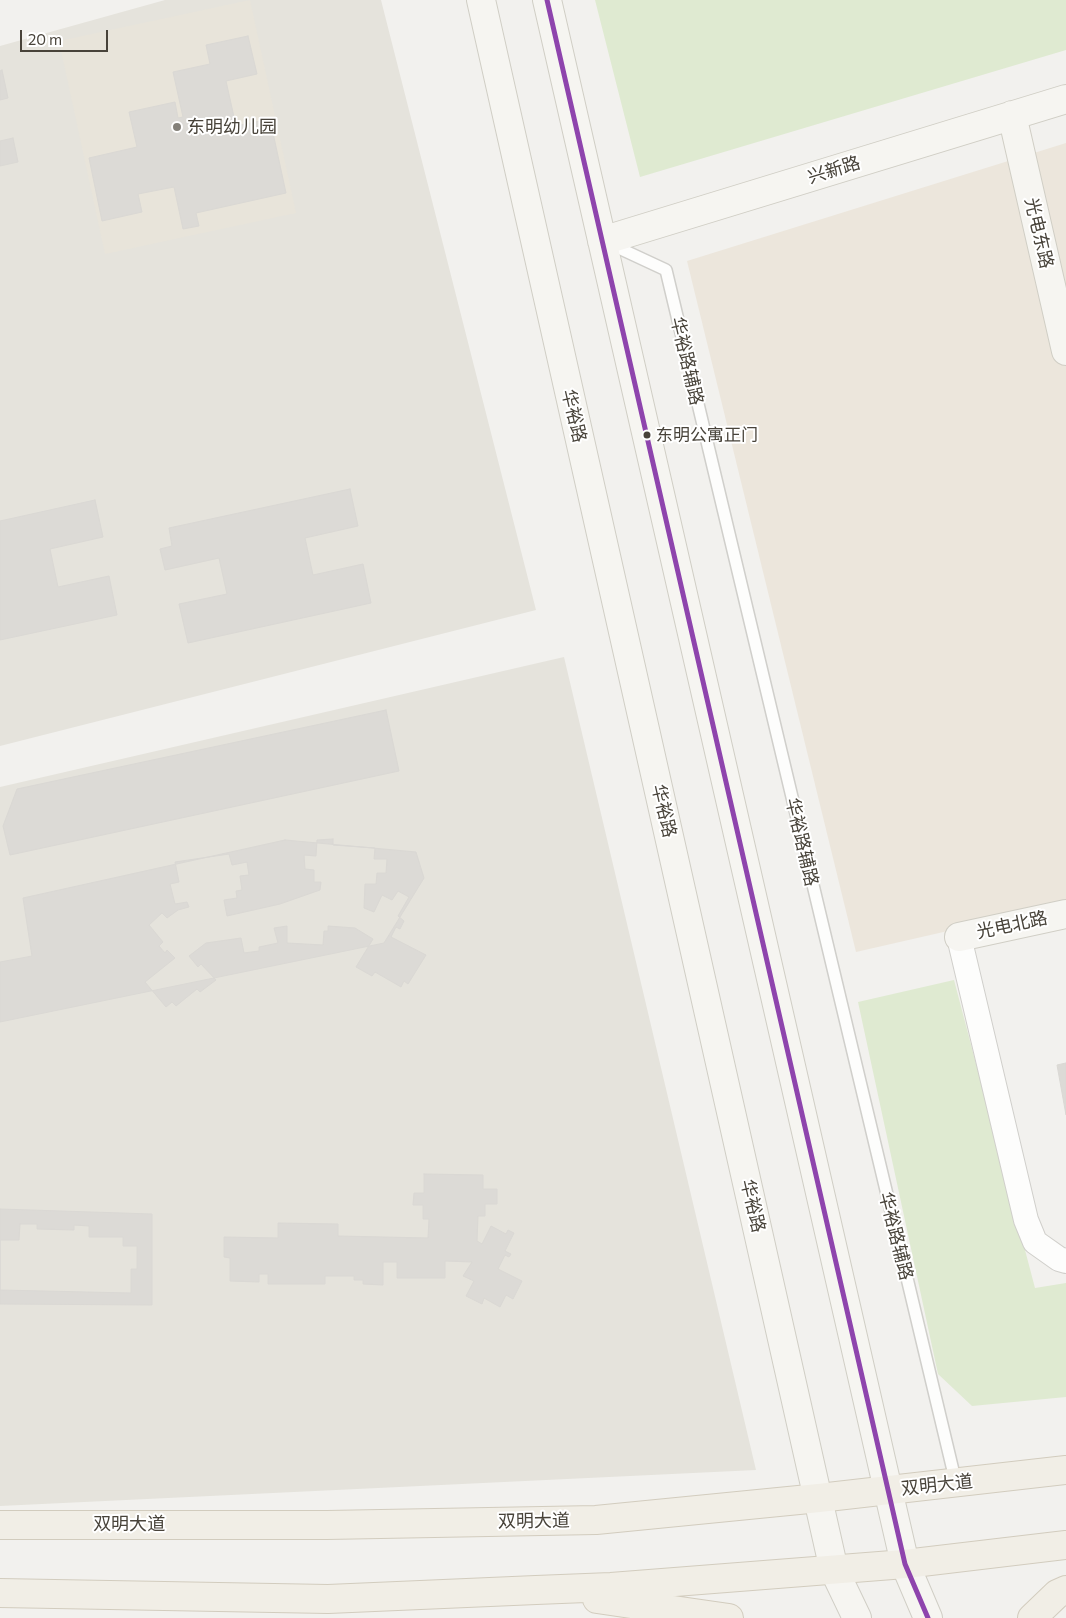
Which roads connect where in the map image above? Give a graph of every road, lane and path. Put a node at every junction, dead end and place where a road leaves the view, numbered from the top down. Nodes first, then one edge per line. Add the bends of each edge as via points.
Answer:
1 (481, 0) edge
2 (547, 0) edge
3 (1066, 99) edge
4 (1012, 115) junction
5 (602, 241) junction
6 (1066, 351) edge
7 (1066, 914) edge
8 (959, 937) joint
9 (1066, 1261) edge
10 (1066, 1470) edge
11 (956, 1483) junction
12 (887, 1490) junction
13 (819, 1498) junction
14 (0, 1525) edge
15 (1066, 1546) edge
16 (904, 1564) junction
17 (834, 1570) junction
18 (536, 1590) junction
19 (1066, 1590) edge
20 (0, 1593) edge
21 (729, 1618) edge
22 (857, 1618) edge
23 (928, 1618) edge
24 (1032, 1618) edge

1 - 13 main road, 华裕路
2 - 5 main road
3 - 4 main road, 兴新路
4 - 5 main road, 兴新路
4 - 6 main road, 光电东路
5 - 11 lane, 华裕路辅路 via 666,270
5 - 12 main road
7 - 8 main road, 光电北路
8 - 9 street via 1026,1220 1035,1242
10 - 11 main road, 双明大道
11 - 12 main road, 双明大道
12 - 13 main road, 双明大道
12 - 16 main road
13 - 14 main road, 双明大道 via 596,1520 327,1525
13 - 17 main road, 华裕路
15 - 16 main road
16 - 17 main road
16 - 23 main road
17 - 18 main road
17 - 22 main road, 华裕路
18 - 20 main road via 328,1599
18 - 21 main road
19 - 24 main road via 1057,1594

